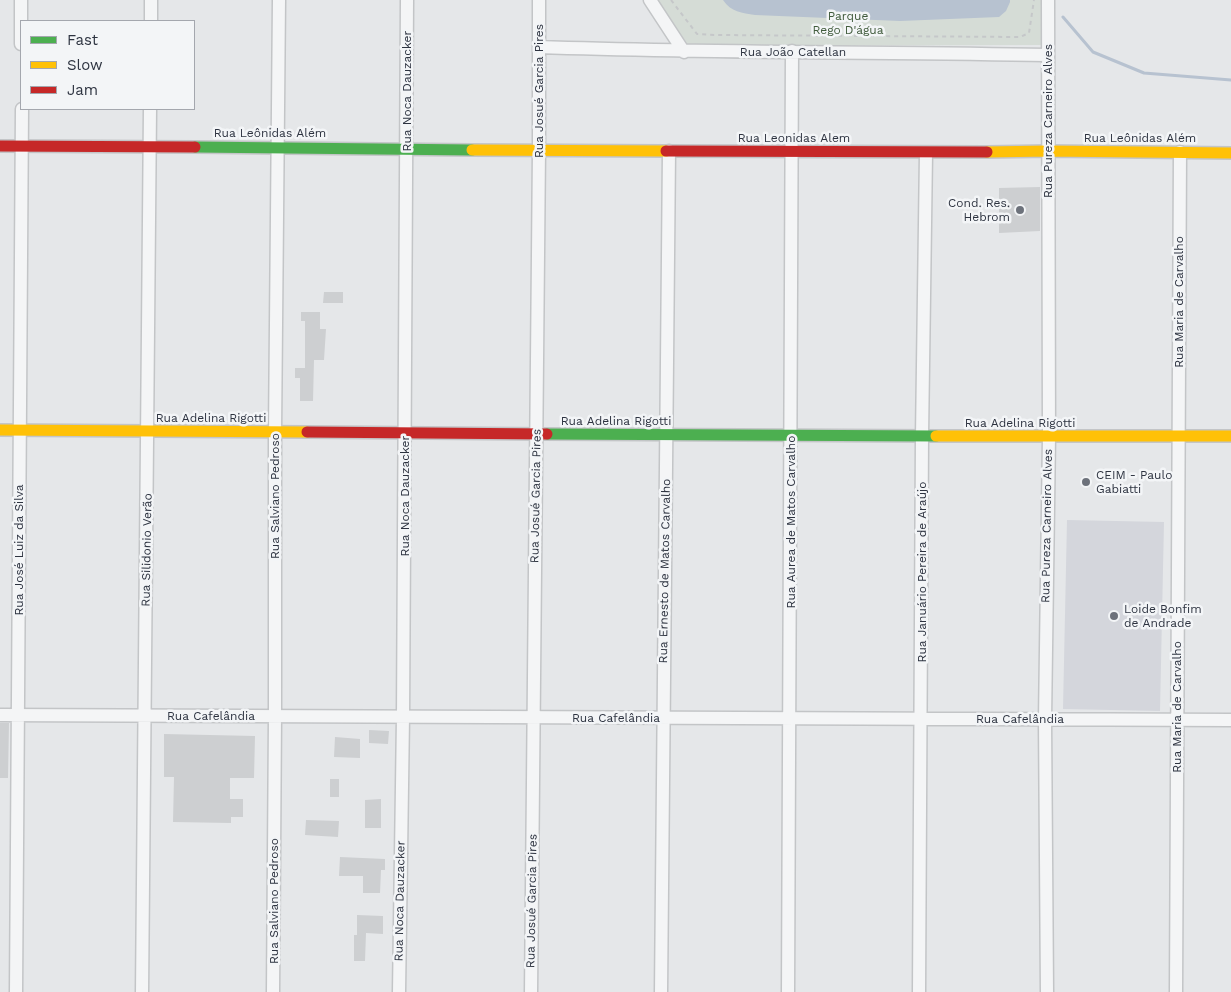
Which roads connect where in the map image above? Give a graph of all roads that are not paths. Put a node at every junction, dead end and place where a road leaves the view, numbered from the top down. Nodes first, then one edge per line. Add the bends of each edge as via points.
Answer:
1 (21, 0) edge
2 (151, 0) edge
3 (279, 0) edge
4 (407, 0) edge
5 (539, 0) edge
6 (650, 0) edge
7 (1048, 0) edge
8 (21, 20) edge
9 (151, 20) edge
10 (540, 47) junction
11 (792, 51) junction
12 (684, 52) junction
13 (1048, 55) junction
14 (22, 110) edge
15 (150, 110) edge
16 (0, 146) edge
17 (22, 146) junction
18 (150, 146) junction
19 (278, 147) junction
20 (407, 148) junction
21 (540, 149) junction
22 (669, 150) junction
23 (1048, 151) junction
24 (792, 152) junction
25 (1180, 152) junction
26 (926, 153) junction
27 (1231, 153) edge
28 (0, 430) edge
29 (20, 430) junction
30 (148, 431) junction
31 (275, 432) junction
32 (405, 433) junction
33 (537, 434) junction
34 (666, 435) junction
35 (791, 436) junction
36 (922, 436) junction
37 (1049, 436) junction
38 (1178, 436) junction
39 (1231, 436) edge
40 (0, 716) edge
41 (17, 716) junction
42 (145, 716) junction
43 (275, 716) junction
44 (403, 717) junction
45 (533, 718) junction
46 (664, 718) junction
47 (790, 719) junction
48 (922, 719) junction
49 (1044, 720) junction
50 (1177, 720) junction
51 (1231, 720) edge
52 (16, 992) edge
53 (142, 992) edge
54 (273, 992) edge
55 (399, 992) edge
56 (531, 992) edge
57 (661, 992) edge
58 (788, 992) edge
59 (919, 992) edge
60 (1047, 992) edge
61 (1176, 992) edge

1 - 8 street
2 - 9 street
3 - 19 street, Rua Salviano Pedroso
4 - 20 street, Rua Noca Dauzacker
5 - 10 street, Rua Josué Garcia Pires
6 - 12 street
7 - 13 street, Rua Pureza Carneiro Alves
10 - 12 street, Rua João Catellan
10 - 21 street, Rua Josué Garcia Pires
11 - 12 street, Rua João Catellan
11 - 13 street, Rua João Catellan
11 - 24 street, Rua Aurea de Matos Carvalho
13 - 23 street, Rua Pureza Carneiro Alves
14 - 17 street, Rua José Luiz da Silva
15 - 18 street, Rua Silidonio Verão
16 - 17 street, Rua Leônidas Além
17 - 18 street, Rua Leônidas Além
17 - 29 street, Rua José Luiz da Silva
18 - 19 street, Rua Leônidas Além
18 - 30 street, Rua Silidonio Verão
19 - 20 street, Rua Leônidas Além
19 - 31 street, Rua Salviano Pedroso
20 - 21 street, Rua Leônidas Além
20 - 32 street, Rua Noca Dauzacker
21 - 22 street, Rua Leonidas Alem
21 - 33 street, Rua Josué Garcia Pires
22 - 24 street, Rua Leonidas Alem
22 - 34 street, Rua Ernesto de Matos Carvalho
23 - 25 street, Rua Leônidas Além
23 - 26 street, Rua Leonidas Alem
23 - 37 street, Rua Pureza Carneiro Alves
24 - 26 street, Rua Leonidas Alem
24 - 35 street, Rua Aurea de Matos Carvalho
25 - 27 street, Rua Leônidas Além
25 - 38 street, Rua Maria de Carvalho
26 - 36 street, Rua Januário Pereira de Araújo
28 - 29 street, Rua Adelina Rigotti
29 - 30 street, Rua Adelina Rigotti
29 - 41 street, Rua José Luiz da Silva
30 - 31 street, Rua Adelina Rigotti
30 - 42 street, Rua Silidonio Verão
31 - 32 street, Rua Adelina Rigotti
31 - 43 street, Rua Salviano Pedroso
32 - 33 street, Rua Adelina Rigotti
32 - 44 street, Rua Noca Dauzacker
33 - 34 street, Rua Adelina Rigotti
33 - 45 street, Rua Josué Garcia Pires
34 - 35 street, Rua Adelina Rigotti
34 - 46 street, Rua Ernesto de Matos Carvalho
35 - 36 street, Rua Adelina Rigotti
35 - 47 street, Rua Aurea de Matos Carvalho
36 - 37 street, Rua Adelina Rigotti
36 - 48 street, Rua Januário Pereira de Araújo
37 - 38 street, Rua Adelina Rigotti
37 - 49 street, Rua Pureza Carneiro Alves
38 - 39 street, Rua Adelina Rigotti
38 - 50 street, Rua Maria de Carvalho
40 - 41 street, Rua Cafelândia
41 - 42 street, Rua Cafelândia
41 - 52 street, Rua José Luiz da Silva
42 - 43 street, Rua Cafelândia
42 - 53 street, Rua Silidonio Verão
43 - 44 street, Rua Cafelândia
43 - 54 street, Rua Salviano Pedroso
44 - 45 street, Rua Cafelândia
44 - 55 street, Rua Noca Dauzacker
45 - 46 street, Rua Cafelândia
45 - 56 street, Rua Josué Garcia Pires
46 - 47 street, Rua Cafelândia
46 - 57 street, Rua Ernesto de Matos Carvalho
47 - 48 street, Rua Cafelândia
47 - 58 street, Rua Aurea de Matos Carvalho
48 - 49 street, Rua Cafelândia
48 - 59 street, Rua Januário Pereira de Araújo
49 - 50 street, Rua Cafelândia
49 - 60 street, Rua Pureza Carneiro Alves
50 - 51 street, Rua Cafelândia
50 - 61 street, Rua Maria de Carvalho

